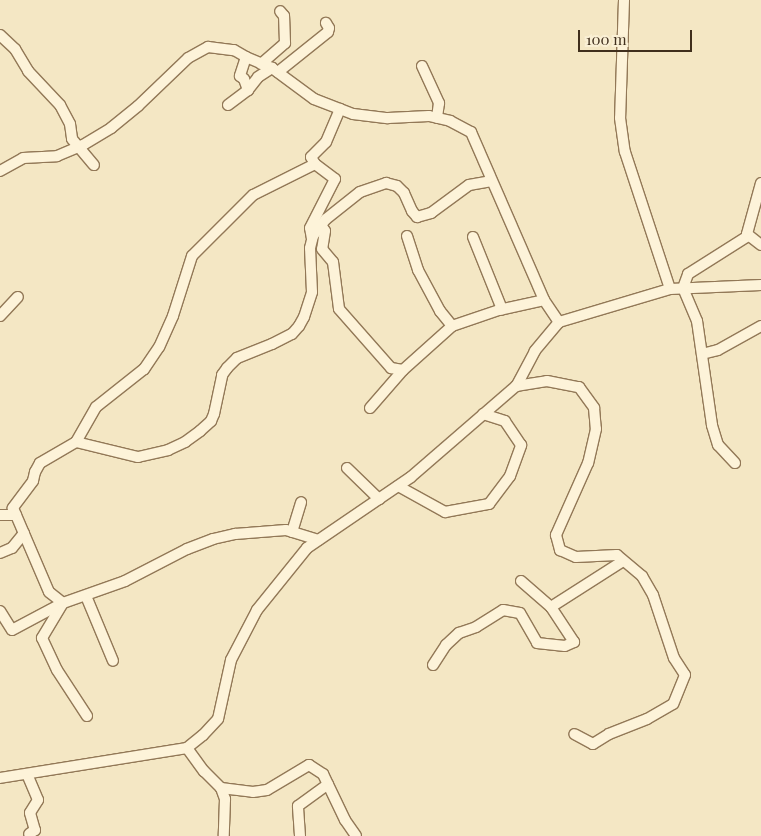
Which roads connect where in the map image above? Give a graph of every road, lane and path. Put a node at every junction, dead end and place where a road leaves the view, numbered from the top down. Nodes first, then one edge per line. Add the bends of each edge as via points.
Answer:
1 (624, 0) edge
2 (280, 11) dead end
3 (326, 23) dead end
4 (0, 35) edge
5 (246, 57) junction
6 (262, 64) junction
7 (422, 66) dead end
8 (275, 70) junction
9 (248, 90) junction
10 (228, 105) dead end
11 (340, 109) junction
12 (437, 118) junction
13 (77, 147) junction
14 (315, 164) junction
15 (94, 165) dead end
16 (0, 170) edge
17 (492, 181) junction
18 (761, 183) edge
19 (321, 225) junction
20 (407, 236) dead end
21 (748, 236) junction
22 (474, 237) dead end
23 (312, 239) junction
24 (761, 245) edge
25 (761, 285) edge
26 (683, 288) junction
27 (670, 289) junction
28 (18, 297) dead end
29 (544, 300) junction
30 (502, 309) junction
31 (0, 316) edge
32 (559, 322) junction
33 (452, 326) junction
34 (761, 326) edge
35 (702, 354) junction
36 (403, 370) junction
37 (516, 386) junction
38 (370, 408) dead end
39 (483, 414) junction
40 (76, 442) junction
41 (735, 463) dead end
42 (347, 468) dead end
43 (398, 486) junction
44 (379, 499) junction
45 (301, 502) dead end
46 (0, 515) edge
47 (16, 515) junction
48 (292, 532) junction
49 (24, 533) junction
50 (318, 540) junction
51 (0, 553) edge
52 (624, 561) junction
53 (521, 581) dead end
54 (86, 596) junction
55 (63, 603) junction
56 (550, 607) junction
57 (0, 611) edge
58 (31, 620) junction
59 (42, 638) junction
60 (113, 660) dead end
61 (433, 665) dead end
62 (87, 716) dead end
63 (574, 734) dead end
64 (187, 748) junction
65 (27, 774) junction
66 (0, 778) edge
67 (328, 784) junction
68 (221, 788) junction
69 (29, 834) dead end
70 (224, 836) edge
71 (300, 836) edge
72 (356, 836) edge

1 - 27 street via 620,118 625,152
2 - 6 street via 284,16 285,43
3 - 8 street via 328,32
4 - 13 street via 60,105
5 - 6 street
5 - 9 street via 240,76
5 - 13 street via 234,50 208,47 172,71 111,128
6 - 8 street
7 - 12 street via 439,103
8 - 9 street via 258,77
8 - 11 street via 314,99
9 - 10 street
11 - 12 street via 353,114 388,118
11 - 14 street via 326,142 311,157
12 - 17 street via 471,132
13 - 15 street
13 - 16 street via 57,156 23,158
14 - 23 street via 334,179 310,228
14 - 40 street via 253,195 192,256 173,316 159,347 144,369 96,407
17 - 19 street via 470,185 431,213 417,217 397,186 386,183 374,186 346,202
17 - 29 street
18 - 21 street
19 - 23 street
19 - 36 street via 325,231 322,249 333,262 339,309 390,368
20 - 33 street via 418,270
21 - 24 street
21 - 26 street via 688,274
22 - 30 street
23 - 40 street via 312,292 304,317 292,334 237,358 227,368 222,375 211,421 200,431 168,450 138,457
25 - 26 street
26 - 27 street
26 - 35 street via 697,321
27 - 32 street
28 - 31 street
29 - 30 street
29 - 32 street
30 - 33 street
32 - 37 street via 535,351
33 - 36 street
34 - 35 street via 718,350
35 - 41 street via 705,386 718,446
36 - 38 street
37 - 39 street
37 - 52 street via 548,381 580,387 594,408 596,429 588,463 556,535 560,550 576,557 617,555
39 - 43 street
39 - 43 street via 505,421 521,445 510,476 490,504 445,512
40 - 47 street via 40,463 33,481 13,508
42 - 44 street
43 - 44 street
44 - 50 street
45 - 48 street
46 - 47 street
47 - 49 street
48 - 50 street
48 - 54 street via 235,534 213,539 126,581
49 - 51 street via 12,548
49 - 55 street via 49,592
50 - 64 street via 257,610 231,660 218,719
52 - 56 street
52 - 63 street via 642,576 653,595 674,658 685,675 673,704 647,720 609,734 593,744
53 - 56 street
54 - 55 street
54 - 60 street
55 - 58 street
55 - 59 street
56 - 61 street via 574,642 564,646 537,644 530,626 520,613 503,610 476,627 459,633 446,645
57 - 58 street via 12,630
58 - 59 street
59 - 62 street via 57,670
64 - 65 street
64 - 68 street
65 - 66 street
65 - 69 street via 38,800 30,813 35,830
67 - 68 street via 323,774 309,765 267,790 253,792
67 - 71 street via 298,806
67 - 72 street
68 - 70 street via 225,799

